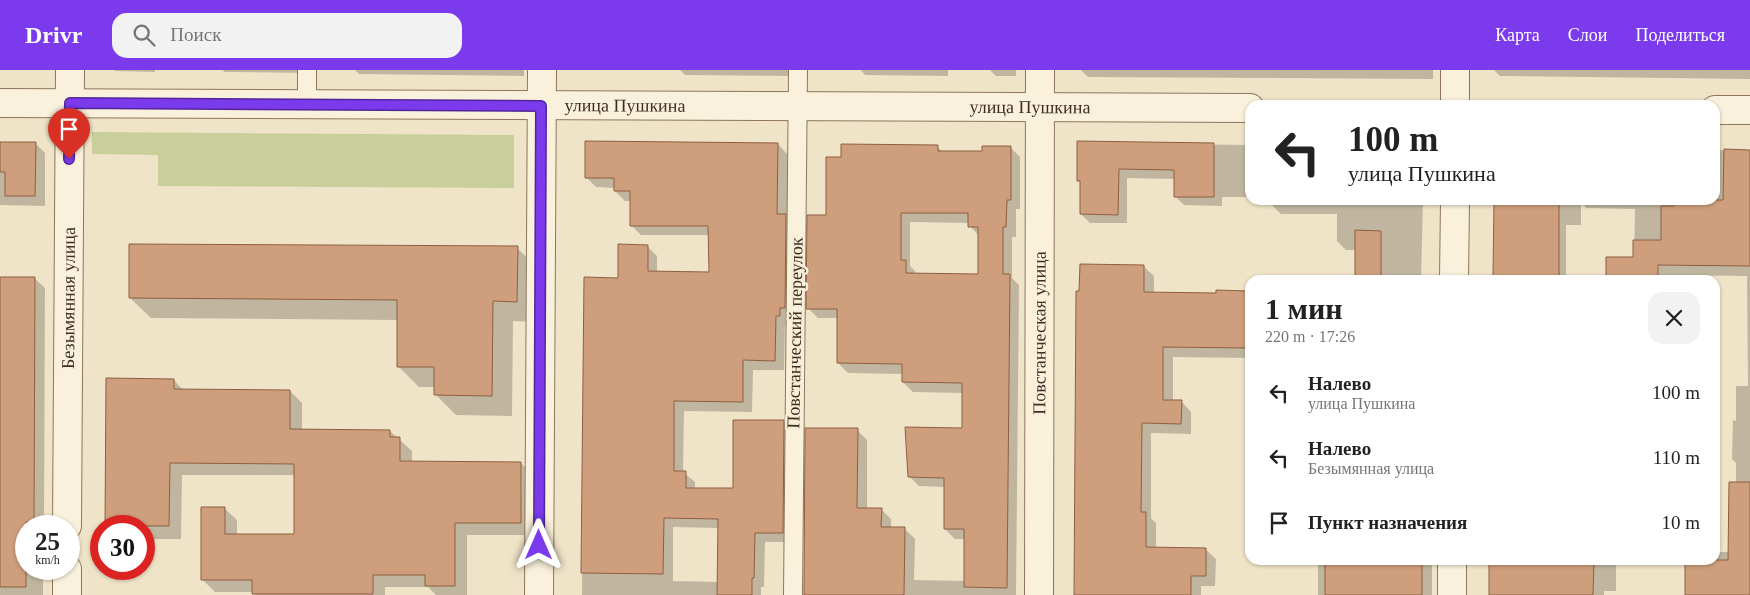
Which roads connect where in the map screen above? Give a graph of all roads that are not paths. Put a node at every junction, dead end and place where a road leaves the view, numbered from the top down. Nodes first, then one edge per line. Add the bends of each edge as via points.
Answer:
1 (70, 70) edge
2 (307, 70) edge
3 (542, 70) edge
4 (798, 70) edge
5 (1040, 70) edge
6 (1455, 70) edge
7 (1455, 100) edge
8 (0, 103) edge
9 (70, 103) junction
10 (307, 105) junction
11 (541, 106) junction
12 (798, 107) junction
13 (1040, 108) junction
14 (1245, 108) edge
15 (1720, 110) edge
16 (1750, 110) edge
17 (1455, 205) edge
18 (1454, 275) edge
19 (68, 515) edge
20 (1452, 565) edge
21 (67, 580) edge
22 (67, 595) edge
23 (539, 595) edge
24 (793, 595) edge
25 (1039, 595) edge
26 (1452, 595) edge

1 - 9 street, Безымянная улица
2 - 10 lane
3 - 11 street
4 - 12 lane, Повстанческий переулок
5 - 13 street, Повстанческая улица
6 - 7 street
8 - 9 street, улица Пушкина
9 - 10 street, улица Пушкина
9 - 19 street, Безымянная улица
10 - 11 street, улица Пушкина
11 - 12 street, улица Пушкина
11 - 23 street
12 - 13 street, улица Пушкина
12 - 24 lane, Повстанческий переулок
13 - 14 street, улица Пушкина
13 - 25 street, Повстанческая улица
15 - 16 street
17 - 18 street
20 - 26 street
21 - 22 street

